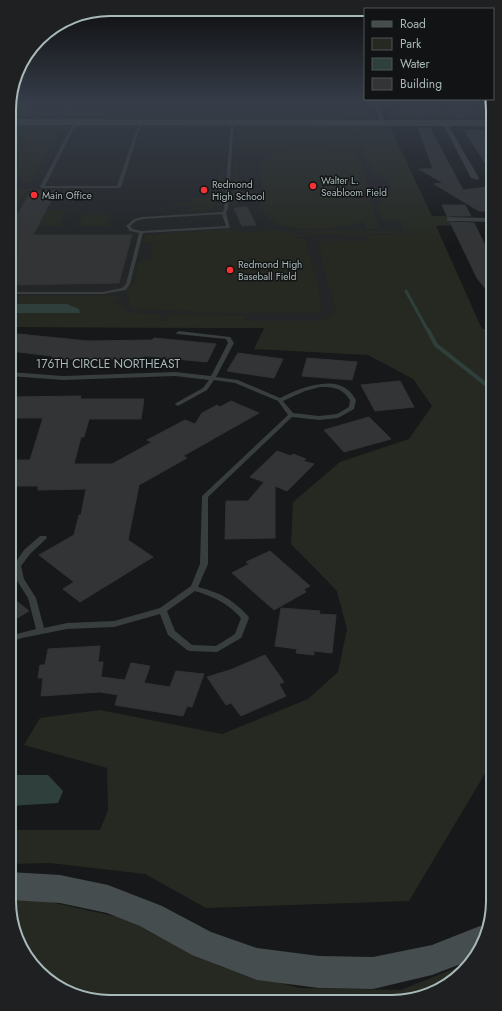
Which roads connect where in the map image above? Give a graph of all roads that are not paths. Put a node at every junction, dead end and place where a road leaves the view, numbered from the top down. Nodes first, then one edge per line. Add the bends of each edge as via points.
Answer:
1 (61, 150) edge
2 (131, 150) edge
3 (230, 150) edge
4 (460, 150) edge
5 (476, 178) dead end
6 (224, 213) junction
7 (450, 219) dead end
8 (486, 220) edge
9 (141, 232) junction
10 (16, 293) edge
11 (179, 332) dead end
12 (16, 374) edge
13 (213, 378) junction
14 (280, 400) junction
15 (178, 404) dead end
16 (291, 415) junction
17 (43, 538) dead end
18 (194, 588) junction
19 (163, 610) junction
20 (41, 631) junction
21 (16, 637) edge
22 (16, 886) edge
23 (476, 943) edge

1 - 2 lane via 42,187 119,187
3 - 6 lane
4 - 5 street
6 - 9 lane via 228,226
6 - 9 lane via 143,218 128,226
7 - 8 street
9 - 10 lane via 128,284 124,289 103,293
11 - 13 lane via 228,338 231,343
12 - 13 lane, 176TH CIRCLE NORTHEAST via 63,378 175,374
13 - 14 lane, 176TH CIRCLE NORTHEAST via 236,381
13 - 15 lane via 205,389
14 - 16 lane
14 - 16 lane via 296,391 328,386 345,390 354,400 352,408 338,416 319,418
16 - 18 lane via 205,496 204,564
17 - 20 lane via 27,552 17,566 20,579 32,598
18 - 19 lane
18 - 19 lane via 215,593 232,602 245,618 238,636 217,649 190,648 171,633
19 - 20 lane via 114,624 67,626
20 - 21 lane
22 - 23 street via 60,889 108,899 151,916 203,944 258,964 319,972 372,973 432,960

